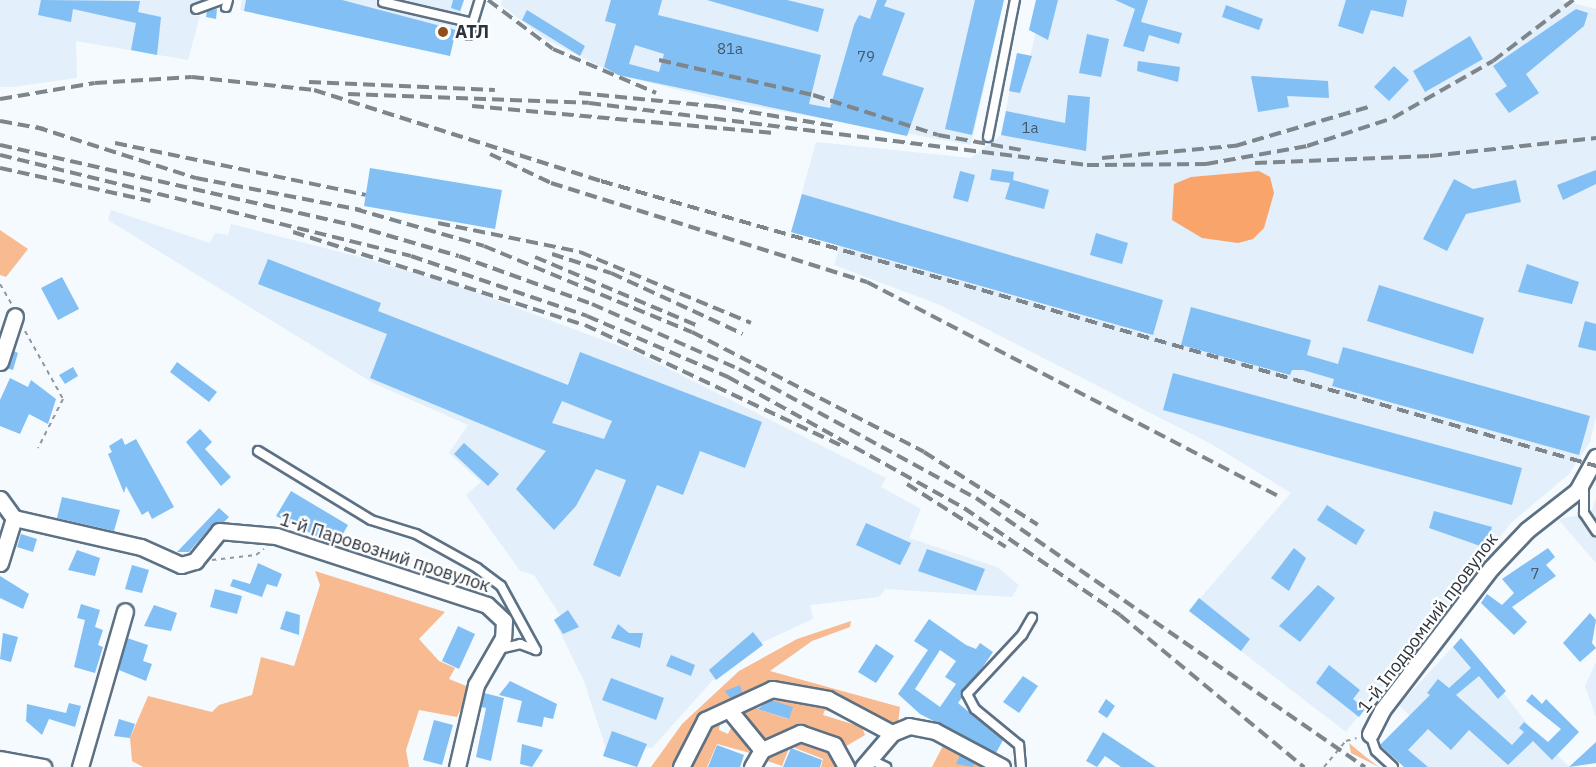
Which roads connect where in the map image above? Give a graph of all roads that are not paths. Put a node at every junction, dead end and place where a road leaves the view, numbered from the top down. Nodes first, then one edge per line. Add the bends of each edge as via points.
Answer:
1 (221, 0) edge
2 (480, 0) edge
3 (1015, 0) edge
4 (383, 2) dead end
5 (196, 9) dead end
6 (473, 23) junction
7 (469, 35) dead end
8 (988, 137) dead end
9 (15, 316) road end
10 (0, 362) edge
11 (258, 451) dead end
12 (1596, 457) edge
13 (1585, 482) junction
14 (0, 499) edge
15 (14, 518) junction
16 (1596, 531) edge
17 (0, 563) edge
18 (125, 611) dead end
19 (1032, 618) dead end
20 (491, 656) junction
21 (730, 711) junction
22 (892, 733) junction
23 (1370, 734) joint
24 (762, 750) junction
25 (1, 762) edge
26 (866, 763) edge
27 (44, 767) edge
28 (80, 767) edge
29 (457, 767) edge
30 (681, 767) edge
31 (753, 767) edge
32 (846, 767) edge
33 (886, 767) edge
34 (1002, 767) edge
35 (1021, 767) edge
36 (1393, 767) edge

1 - 5 lane
2 - 6 lane
3 - 8 lane
4 - 6 lane
6 - 7 lane
9 - 10 street
11 - 20 lane via 295,478 371,520 416,534 501,586 536,650 508,644
12 - 13 street, 1-й Іподромний провулок
13 - 16 lane via 1582,505
13 - 23 street, 1-й Іподромний провулок via 1552,518 1489,571 1382,710
14 - 15 street
15 - 17 street
15 - 20 street, 1-й Паровозний провулок via 141,547 181,565 195,561 219,531 270,535 467,596 500,614 503,638
18 - 28 street
19 - 35 lane via 1022,635 967,694 975,709 1019,745
20 - 29 street via 476,685
21 - 22 street via 759,692 789,690 828,699
21 - 24 street
21 - 30 street via 705,720
22 - 26 street
22 - 34 street via 909,726 935,731
23 - 36 lane, 1-й Іподромний провулок via 1376,751
24 - 31 street
24 - 32 street via 800,733 834,745
25 - 27 street
26 - 33 lane

